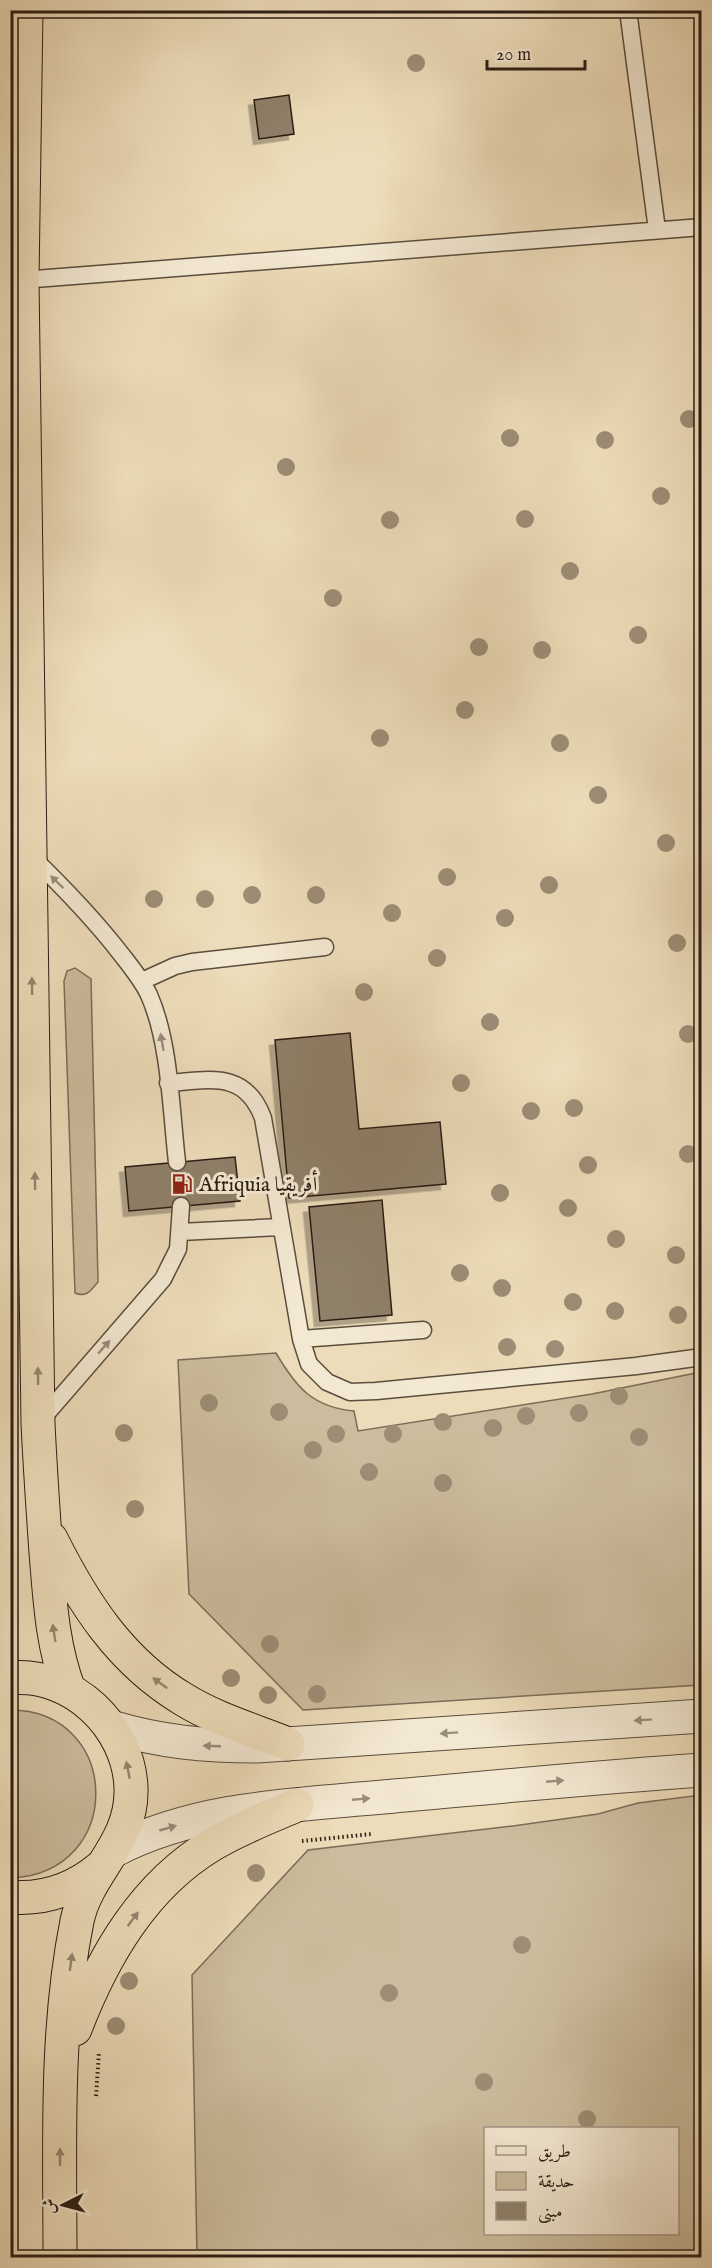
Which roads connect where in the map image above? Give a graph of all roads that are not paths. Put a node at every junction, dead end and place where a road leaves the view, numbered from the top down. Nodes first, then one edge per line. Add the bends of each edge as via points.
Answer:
1 (26, 10) edge
2 (628, 10) edge
3 (702, 227) edge
4 (657, 230) junction
5 (22, 280) junction
6 (30, 856) junction
7 (325, 947) dead end
8 (142, 981) junction
9 (168, 1083) junction
10 (177, 1162) dead end
11 (181, 1206) dead end
12 (280, 1227) junction
13 (180, 1232) junction
14 (423, 1330) dead end
15 (301, 1339) junction
16 (702, 1357) edge
17 (38, 1423) junction
18 (44, 1524) junction
19 (10, 1678) edge
20 (69, 1690) junction
21 (702, 1716) edge
22 (111, 1727) junction
23 (288, 1744) junction
24 (702, 1770) edge
25 (297, 1805) junction
26 (110, 1857) junction
27 (10, 1897) edge
28 (62, 2065) junction
29 (60, 2258) edge

1 - 5 highway
2 - 4 lane
3 - 4 lane
4 - 5 lane
5 - 6 highway
8 -> 6 lane via 107,936
17 -> 6 highway
7 - 8 lane via 192,962
9 -> 8 lane via 156,1016
9 - 10 lane
9 - 12 lane via 218,1079 247,1091 257,1103 263,1118
11 - 13 lane
12 - 13 lane
12 - 15 lane
17 -> 13 lane via 163,1279 175,1257
14 - 15 lane
15 - 16 lane via 309,1364 327,1382 350,1392
17 - 18 highway
20 -> 18 highway via 53,1632
23 -> 18 highway via 183,1699 138,1666 90,1610
19 - 20 highway via 35,1679
20 - 22 highway via 97,1710
21 -> 23 street
23 -> 22 street via 196,1745 143,1737
26 -> 22 highway via 124,1831 131,1788 129,1766
25 -> 24 street
26 -> 25 street via 140,1837 168,1827
28 -> 25 highway via 105,1960 150,1897 212,1845
26 - 27 highway via 87,1878 67,1889 45,1896
28 -> 26 highway via 78,1918
29 -> 28 highway

